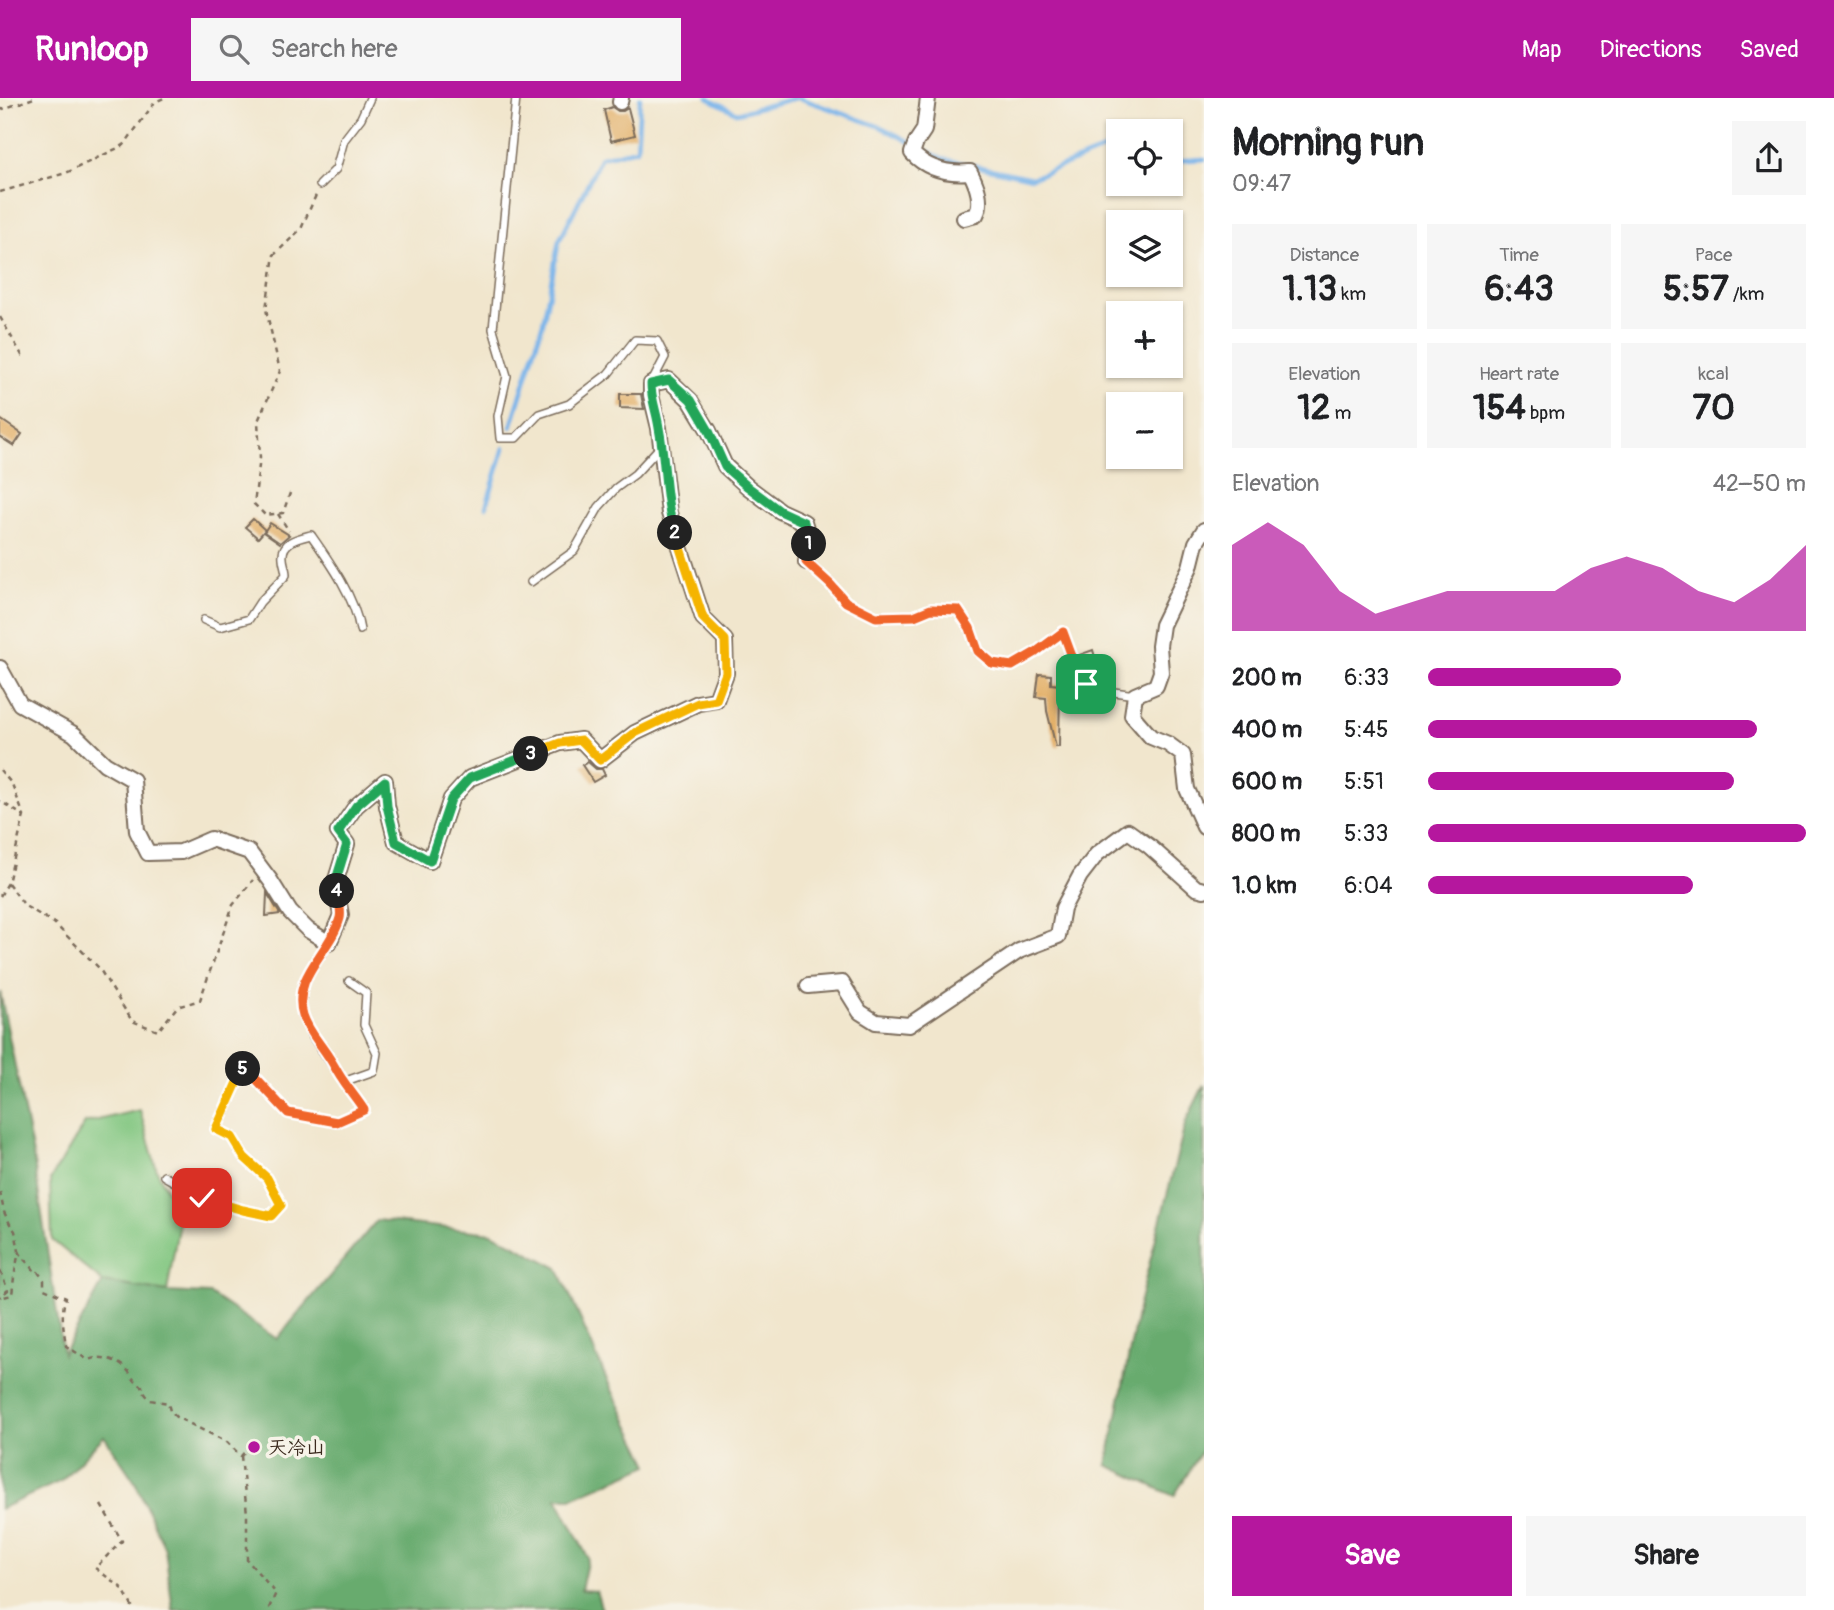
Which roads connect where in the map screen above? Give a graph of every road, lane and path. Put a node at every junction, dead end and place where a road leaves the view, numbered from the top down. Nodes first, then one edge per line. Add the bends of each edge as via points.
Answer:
1 (34, 98) edge
2 (164, 98) edge
3 (370, 98) edge
4 (516, 98) edge
5 (928, 98) edge
6 (0, 110) edge
7 (320, 185) joint
8 (0, 192) edge
9 (964, 218) dead end
10 (0, 317) edge
11 (23, 357) dead end
12 (651, 384) junction
13 (662, 446) junction
14 (290, 493) dead end
15 (278, 514) junction
16 (1204, 530) edge
17 (295, 539) junction
18 (806, 562) joint
19 (531, 582) dead end
20 (204, 620) dead end
21 (359, 630) dead end
22 (0, 668) edge
23 (1135, 695) junction
24 (0, 770) edge
25 (0, 801) edge
26 (24, 816) junction
27 (1204, 827) edge
28 (261, 869) junction
29 (8, 883) junction
30 (1204, 890) edge
31 (0, 896) edge
32 (329, 943) junction
33 (349, 981) dead end
34 (808, 986) dead end
35 (344, 1082) junction
36 (163, 1176) dead end
37 (0, 1192) edge
38 (19, 1251) junction
39 (0, 1271) edge
40 (0, 1297) edge
41 (250, 1446) dead end
42 (241, 1456) junction
43 (101, 1505) dead end
44 (134, 1610) edge
45 (268, 1610) edge

1 - 6 path
2 - 8 path via 155,102 124,145 66,173
3 - 7 lane via 344,140 336,169
4 - 12 lane via 493,328 507,376 498,416 500,438 516,438 539,414 569,404 608,374 635,340 657,341 664,357
5 - 9 street via 924,130 914,148 921,163 930,167 970,172 980,207 975,215
7 - 15 path via 301,229 274,254 266,309 280,371 258,421 260,458 254,504 265,514
10 - 11 path
12 - 13 street
12 - 18 street via 669,380 691,400 725,467 780,511 804,522 810,541
13 - 19 lane via 599,507 575,551
13 - 32 street via 669,513 703,618 725,640 726,673 716,700 698,703 635,733 600,760 581,740 560,743 470,778 451,799 430,861 396,842 385,781 356,806 338,832 347,844 335,883 341,915
14 - 15 path via 283,513
15 - 17 path
16 - 23 street via 1162,625 1161,672 1156,686
17 - 20 lane via 282,556 286,575 249,619 220,627
17 - 21 lane via 311,535 358,616
18 - 23 lane via 846,602 876,617 958,610 978,651 992,663 1012,666 1063,632 1086,684
22 - 28 street via 20,704 74,734 105,764 133,780 137,831 148,853 181,852 211,839 249,852
23 - 27 street via 1132,715 1151,737 1183,755 1187,789
24 - 26 path via 12,784
25 - 26 path
26 - 29 path
28 - 29 path via 233,905 200,1000 177,1007 158,1031 132,1021 99,968 54,923 25,906
28 - 32 street via 290,912
29 - 31 path
30 - 34 street via 1128,831 1097,854 1080,876 1063,908 1058,936 1019,951 909,1025 876,1022 860,1012 842,983
32 - 35 lane via 302,987 302,1013
33 - 35 lane via 366,993 365,1025 377,1054 374,1072
35 - 36 lane via 364,1110 337,1122 288,1113 244,1066 240,1073 216,1129 232,1137 244,1157 267,1178 281,1205 271,1216 202,1198
37 - 38 path
38 - 40 path via 12,1295
38 - 42 path via 44,1280 44,1289 66,1298 66,1346 88,1360 107,1358 127,1370 149,1400 168,1403 176,1417 227,1442
39 - 40 path via 8,1290
41 - 42 path
42 - 45 path via 247,1560 276,1593
43 - 44 path via 122,1541 95,1568 123,1589

